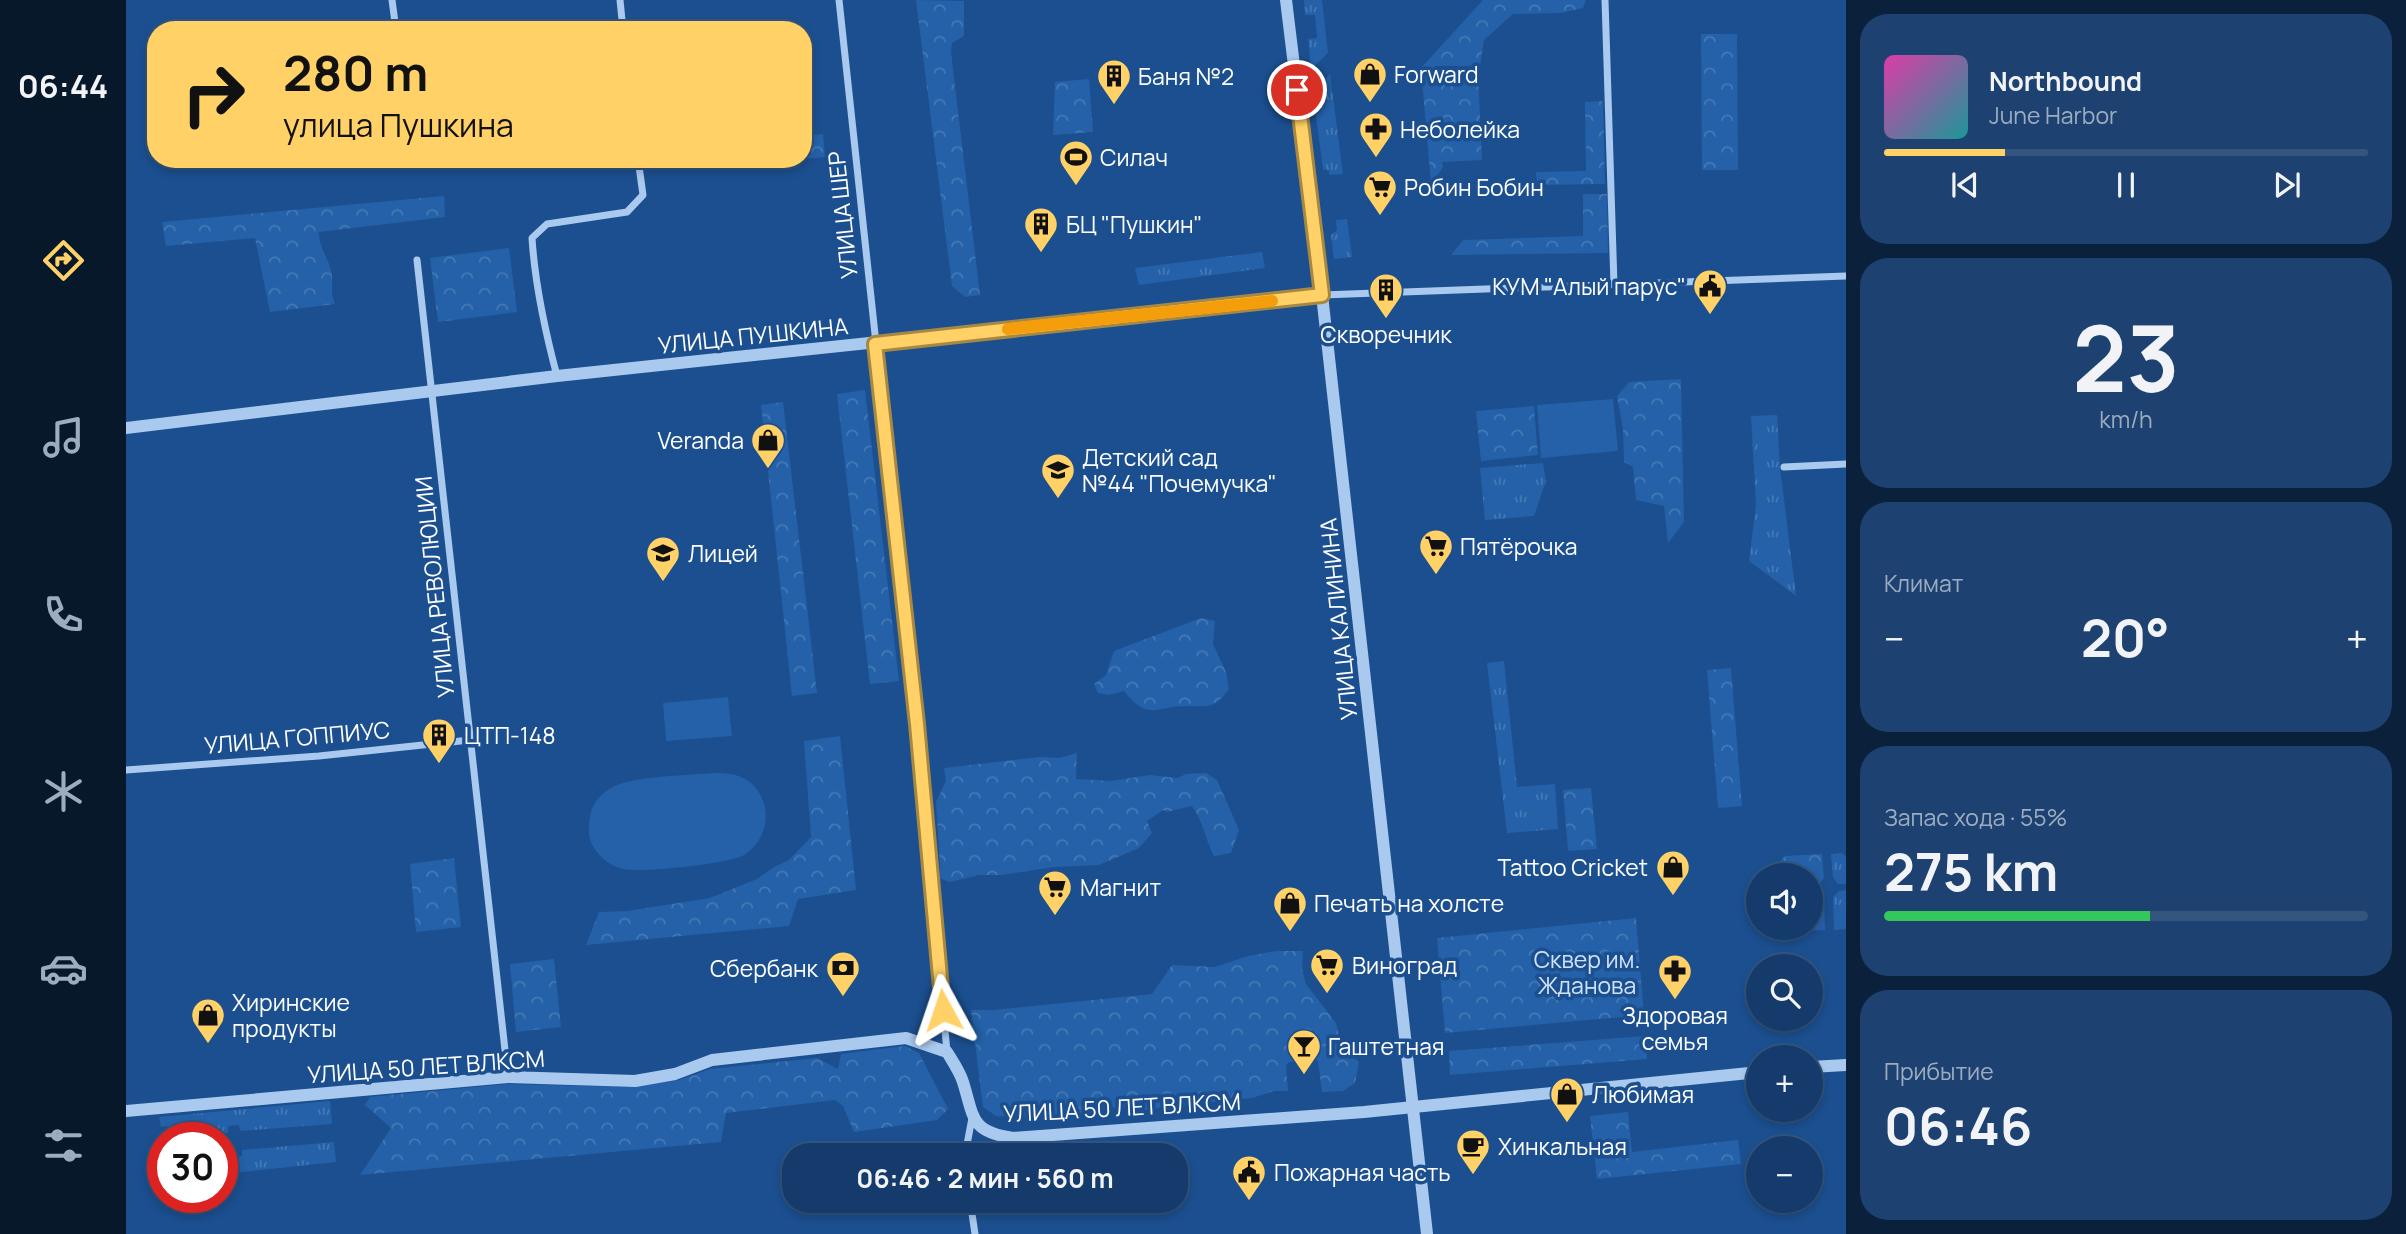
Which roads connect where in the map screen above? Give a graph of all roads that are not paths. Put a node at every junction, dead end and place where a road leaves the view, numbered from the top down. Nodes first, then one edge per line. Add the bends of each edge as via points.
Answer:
1 (392, 0) edge
2 (620, 0) edge
3 (839, 0) edge
4 (1286, 0) edge
5 (1605, 0) edge
6 (395, 21) edge
7 (622, 21) edge
8 (639, 168) edge
9 (417, 260) dead end
10 (1846, 276) edge
11 (1614, 285) junction
12 (1322, 295) junction
13 (875, 344) junction
14 (557, 376) junction
15 (432, 390) junction
16 (126, 428) edge
17 (1846, 464) edge
18 (1784, 467) dead end
19 (470, 740) junction
20 (126, 770) edge
21 (947, 1052) junction
22 (1846, 1065) edge
23 (1823, 1066) edge
24 (1746, 1073) edge
25 (508, 1077) junction
26 (1413, 1107) junction
27 (126, 1111) edge
28 (972, 1118) junction
29 (967, 1143) edge
30 (972, 1213) edge
31 (975, 1234) edge
32 (1427, 1234) edge

1 - 6 street
2 - 7 street
3 - 13 street, УЛИЦА ШЕР
4 - 12 street, УЛИЦА КАЛИНИНА
5 - 11 street
8 - 14 street via 643,195 627,212 547,224 532,238 536,282
9 - 15 street, УЛИЦА РЕВОЛЮЦИИ
10 - 11 street, УЛИЦА ПУШКИНА
11 - 12 street, УЛИЦА ПУШКИНА
12 - 13 street, УЛИЦА ПУШКИНА
12 - 26 street, УЛИЦА КАЛИНИНА
13 - 14 street, УЛИЦА ПУШКИНА
13 - 21 street, УЛИЦА ШЕР
14 - 15 street, УЛИЦА ПУШКИНА
15 - 16 street, УЛИЦА ПУШКИНА
15 - 19 street, УЛИЦА РЕВОЛЮЦИИ
17 - 18 street
19 - 20 street, УЛИЦА ГОППИУС
19 - 25 street, УЛИЦА РЕВОЛЮЦИИ
21 - 25 street, УЛИЦА 50 ЛЕТ ВЛКСМ via 906,1038 712,1060 675,1074 635,1080
21 - 28 street, УЛИЦА 50 ЛЕТ ВЛКСМ via 962,1078
22 - 23 street
24 - 26 street, УЛИЦА 50 ЛЕТ ВЛКСМ
25 - 27 street, УЛИЦА 50 ЛЕТ ВЛКСМ
26 - 28 street, УЛИЦА 50 ЛЕТ ВЛКСМ via 1013,1138 992,1135
26 - 32 street, УЛИЦА КАЛИНИНА
28 - 29 street
30 - 31 street

